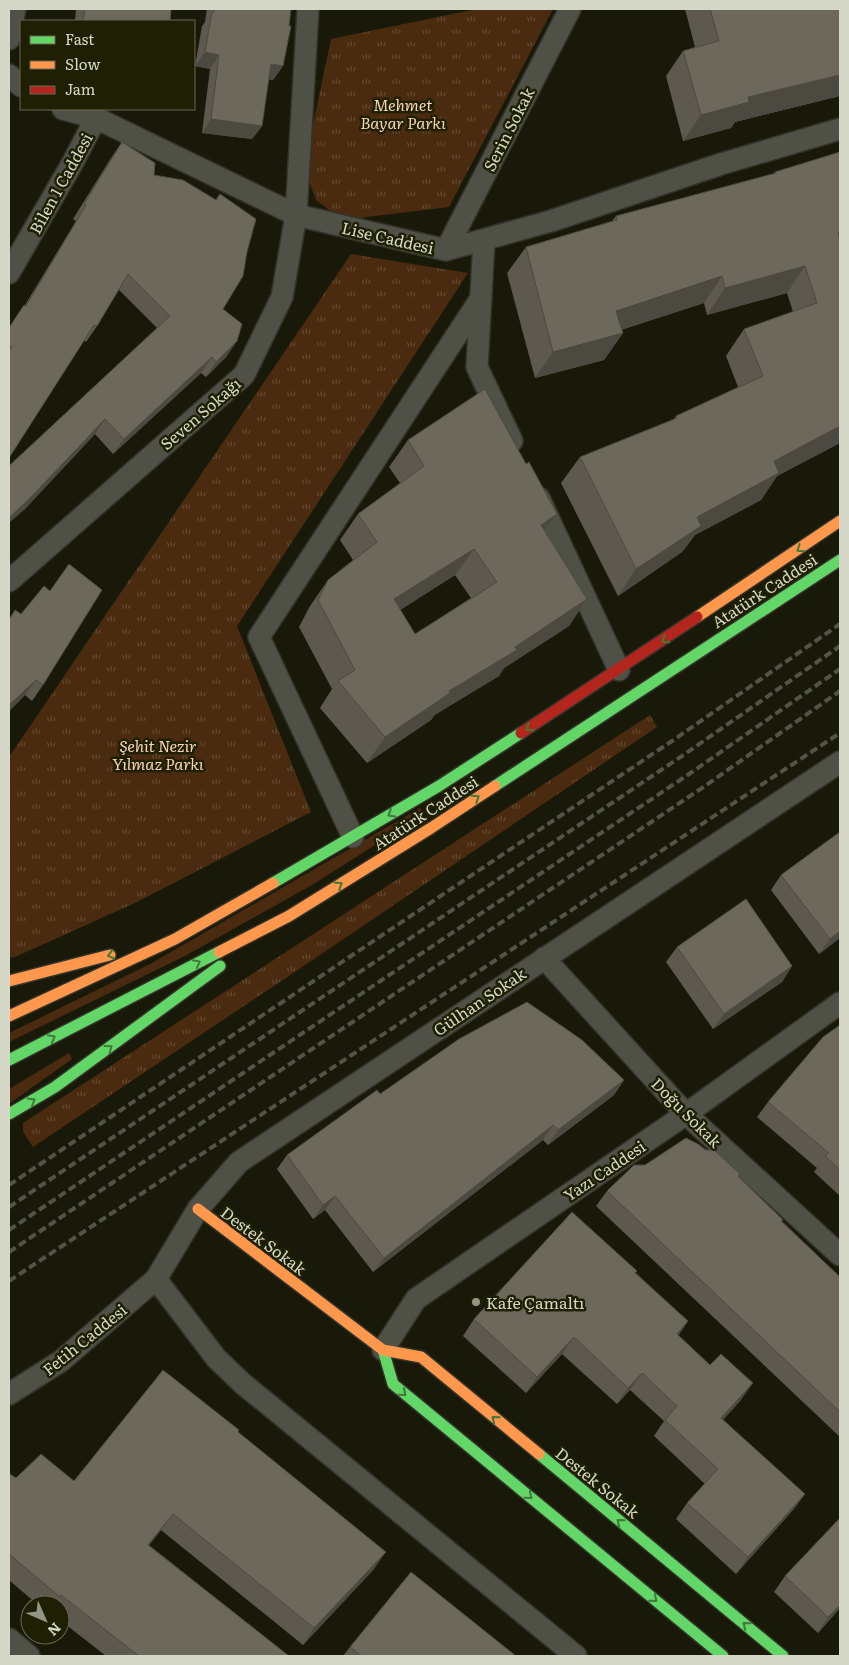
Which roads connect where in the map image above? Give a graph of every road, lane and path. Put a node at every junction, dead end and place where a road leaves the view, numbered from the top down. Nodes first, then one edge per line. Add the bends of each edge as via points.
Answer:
1 (15, 9) edge
2 (327, 9) edge
3 (570, 9) edge
4 (307, 12) edge
5 (9, 39) edge
6 (9, 75) edge
7 (20, 85) edge
8 (67, 110) edge
9 (96, 118) junction
10 (840, 129) edge
11 (296, 215) junction
12 (484, 240) junction
13 (446, 250) junction
14 (9, 273) edge
15 (481, 298) junction
16 (519, 456) edge
17 (531, 483) edge
18 (840, 521) edge
19 (840, 560) edge
20 (9, 581) edge
21 (619, 670) junction
22 (840, 762) edge
23 (353, 837) junction
24 (289, 916) junction
25 (175, 939) junction
26 (544, 958) junction
27 (9, 981) edge
28 (840, 1003) edge
29 (9, 1016) edge
30 (9, 1060) edge
31 (9, 1114) edge
32 (686, 1114) junction
33 (198, 1210) junction
34 (840, 1255) edge
35 (156, 1279) junction
36 (383, 1350) junction
37 (9, 1394) edge
38 (9, 1639) edge
39 (29, 1656) edge
40 (576, 1656) edge
41 (723, 1656) edge
42 (784, 1656) edge

1 - 5 street
2 - 4 street
3 - 13 street, Serin Sokak
4 - 11 street, Seven Sokağı
6 - 7 street
8 - 9 street, Lise Caddesi
9 - 11 street, Lise Caddesi
9 - 14 street, Bilen 1 Caddesi
10 - 12 street, Lise Caddesi
11 - 13 street, Lise Caddesi
11 - 20 street, Seven Sokağı via 282,297 244,374
12 - 13 street, Lise Caddesi
12 - 15 street
15 - 16 street via 477,367
15 - 23 street via 259,637
17 - 21 street
18 -> 21 main road, Atatürk Caddesi
24 -> 19 main road, Atatürk Caddesi via 430,828
21 -> 23 main road, Atatürk Caddesi via 439,786
22 - 26 street, Gülhan Sokak
23 - 25 main road, Atatürk Caddesi
30 -> 24 main road, Atatürk Caddesi
31 -> 24 main road via 55,1087
25 -> 27 main road
25 - 29 main road, Atatürk Caddesi
26 - 32 street, Doğu Sokak
26 - 33 street, Gülhan Sokak via 239,1162
28 - 32 street, Yazı Caddesi
32 - 34 street, Doğu Sokak
32 - 36 street, Yazı Caddesi via 416,1299
33 - 35 street, Gülhan Sokak
33 - 36 main road, Destek Sokak
35 - 37 street, Fetih Caddesi via 61,1361
35 - 40 street via 216,1358 242,1383
36 -> 41 main road via 393,1384
42 -> 36 main road, Destek Sokak via 421,1358
38 - 39 street

